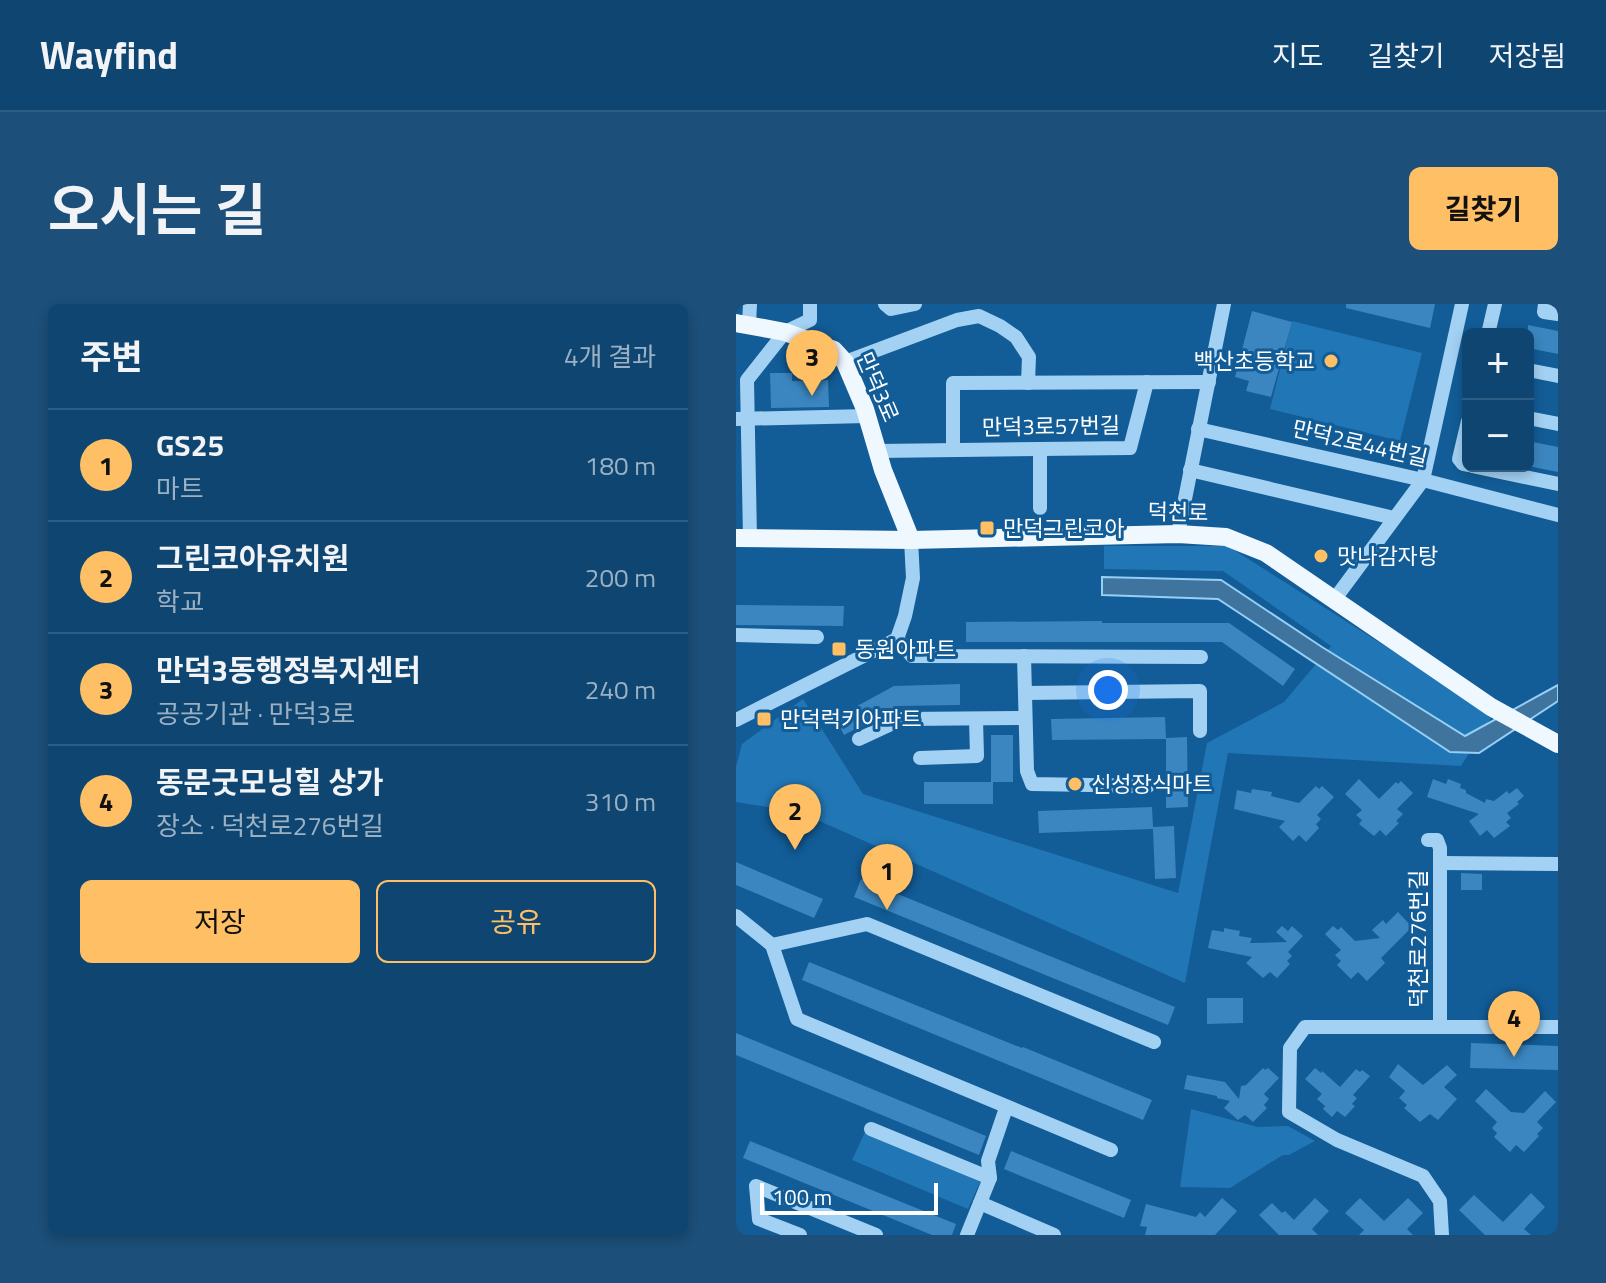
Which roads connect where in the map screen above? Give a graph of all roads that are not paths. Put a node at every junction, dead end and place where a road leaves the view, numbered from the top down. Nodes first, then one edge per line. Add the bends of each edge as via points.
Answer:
1 (750, 304) edge
2 (810, 304) edge
3 (885, 304) edge
4 (915, 304) edge
5 (1224, 304) edge
6 (1462, 304) edge
7 (1495, 304) edge
8 (1545, 304) edge
9 (1558, 314) edge
10 (742, 324) edge
11 (1489, 328) edge
12 (785, 332) junction
13 (1451, 354) junction
14 (1462, 357) edge
15 (845, 362) junction
16 (1534, 371) edge
17 (742, 375) edge
18 (1558, 376) edge
19 (1147, 382) junction
20 (1209, 382) junction
21 (1028, 383) junction
22 (867, 416) junction
23 (741, 419) edge
24 (1534, 419) edge
25 (1558, 424) edge
26 (1198, 429) junction
27 (1040, 449) junction
28 (953, 450) junction
29 (877, 451) junction
30 (1190, 470) junction
31 (1499, 472) edge
32 (1423, 480) junction
33 (1558, 484) edge
34 (742, 488) edge
35 (1040, 508) dead end
36 (1558, 515) edge
37 (1394, 518) junction
38 (1178, 534) junction
39 (743, 538) edge
40 (911, 540) junction
41 (1334, 600) junction
42 (736, 635) edge
43 (817, 637) dead end
44 (897, 639) junction
45 (1024, 656) junction
46 (1201, 657) dead end
47 (1025, 693) junction
48 (1025, 718) junction
49 (976, 719) junction
50 (736, 720) edge
51 (1200, 731) dead end
52 (859, 739) dead end
53 (1558, 744) edge
54 (920, 758) dead end
55 (1148, 786) dead end
56 (1428, 840) dead end
57 (1440, 863) junction
58 (1558, 864) edge
59 (736, 916) edge
60 (772, 945) junction
61 (1440, 1026) junction
62 (1558, 1027) edge
63 (1154, 1042) dead end
64 (1006, 1108) junction
65 (871, 1129) dead end
66 (1111, 1150) dead end
67 (990, 1178) junction
68 (980, 1203) junction
69 (800, 1235) edge
70 (876, 1235) edge
71 (967, 1235) edge
72 (1054, 1235) edge
73 (1442, 1235) edge

1 - 10 street
2 - 12 street via 810,320
3 - 4 street via 891,309
5 - 20 street
6 - 13 street
7 - 11 street
8 - 9 street via 1544,312
10 - 12 main road, 만덕3로
12 - 15 main road, 만덕3로 via 834,350
12 - 17 street
13 - 14 street
13 - 32 street
15 - 21 street via 979,316 1016,337 1029,357
15 - 22 main road, 만덕3로
16 - 18 street
17 - 23 street via 746,389
19 - 20 street
19 - 21 street
19 - 27 street, 만덕3로57번길 via 1130,448
20 - 26 street
21 - 28 street, 만덕3로57번길 via 953,383
22 - 23 street
22 - 29 main road, 만덕3로
23 - 34 street
24 - 25 street
26 - 30 street
26 - 32 street, 만덕2로44번길
27 - 28 street, 만덕3로57번길
27 - 35 street
28 - 29 street, 만덕3로57번길
29 - 40 main road, 만덕3로
30 - 37 street
30 - 38 street
31 - 33 street
32 - 36 street, 만덕2로44번길
32 - 37 street
34 - 39 street
37 - 41 street
38 - 40 main road, 덕천로
38 - 41 main road, 덕천로 via 1226,537 1266,553
39 - 40 main road, 덕천로
40 - 44 street via 913,578
41 - 53 main road, 덕천로 via 1491,707
42 - 43 street
44 - 45 street via 912,656
44 - 50 street
45 - 46 street
45 - 47 street
47 - 48 street
47 - 51 street via 1200,691
48 - 49 street
48 - 55 street via 1032,784
49 - 52 street via 902,719
49 - 54 street via 977,756
56 - 57 street, 덕천로276번길 via 1437,840
57 - 58 street
57 - 61 street, 덕천로276번길
59 - 60 street
60 - 63 street via 867,924
60 - 64 street via 797,1019
61 - 62 street, 덕천로276번길
61 - 73 street via 1305,1027 1290,1048 1289,1112 1337,1140 1423,1176 1440,1201
64 - 66 street
64 - 67 street via 988,1161
65 - 67 street
67 - 68 street
68 - 71 street
68 - 72 street
69 - 70 street via 759,1219 756,1186

